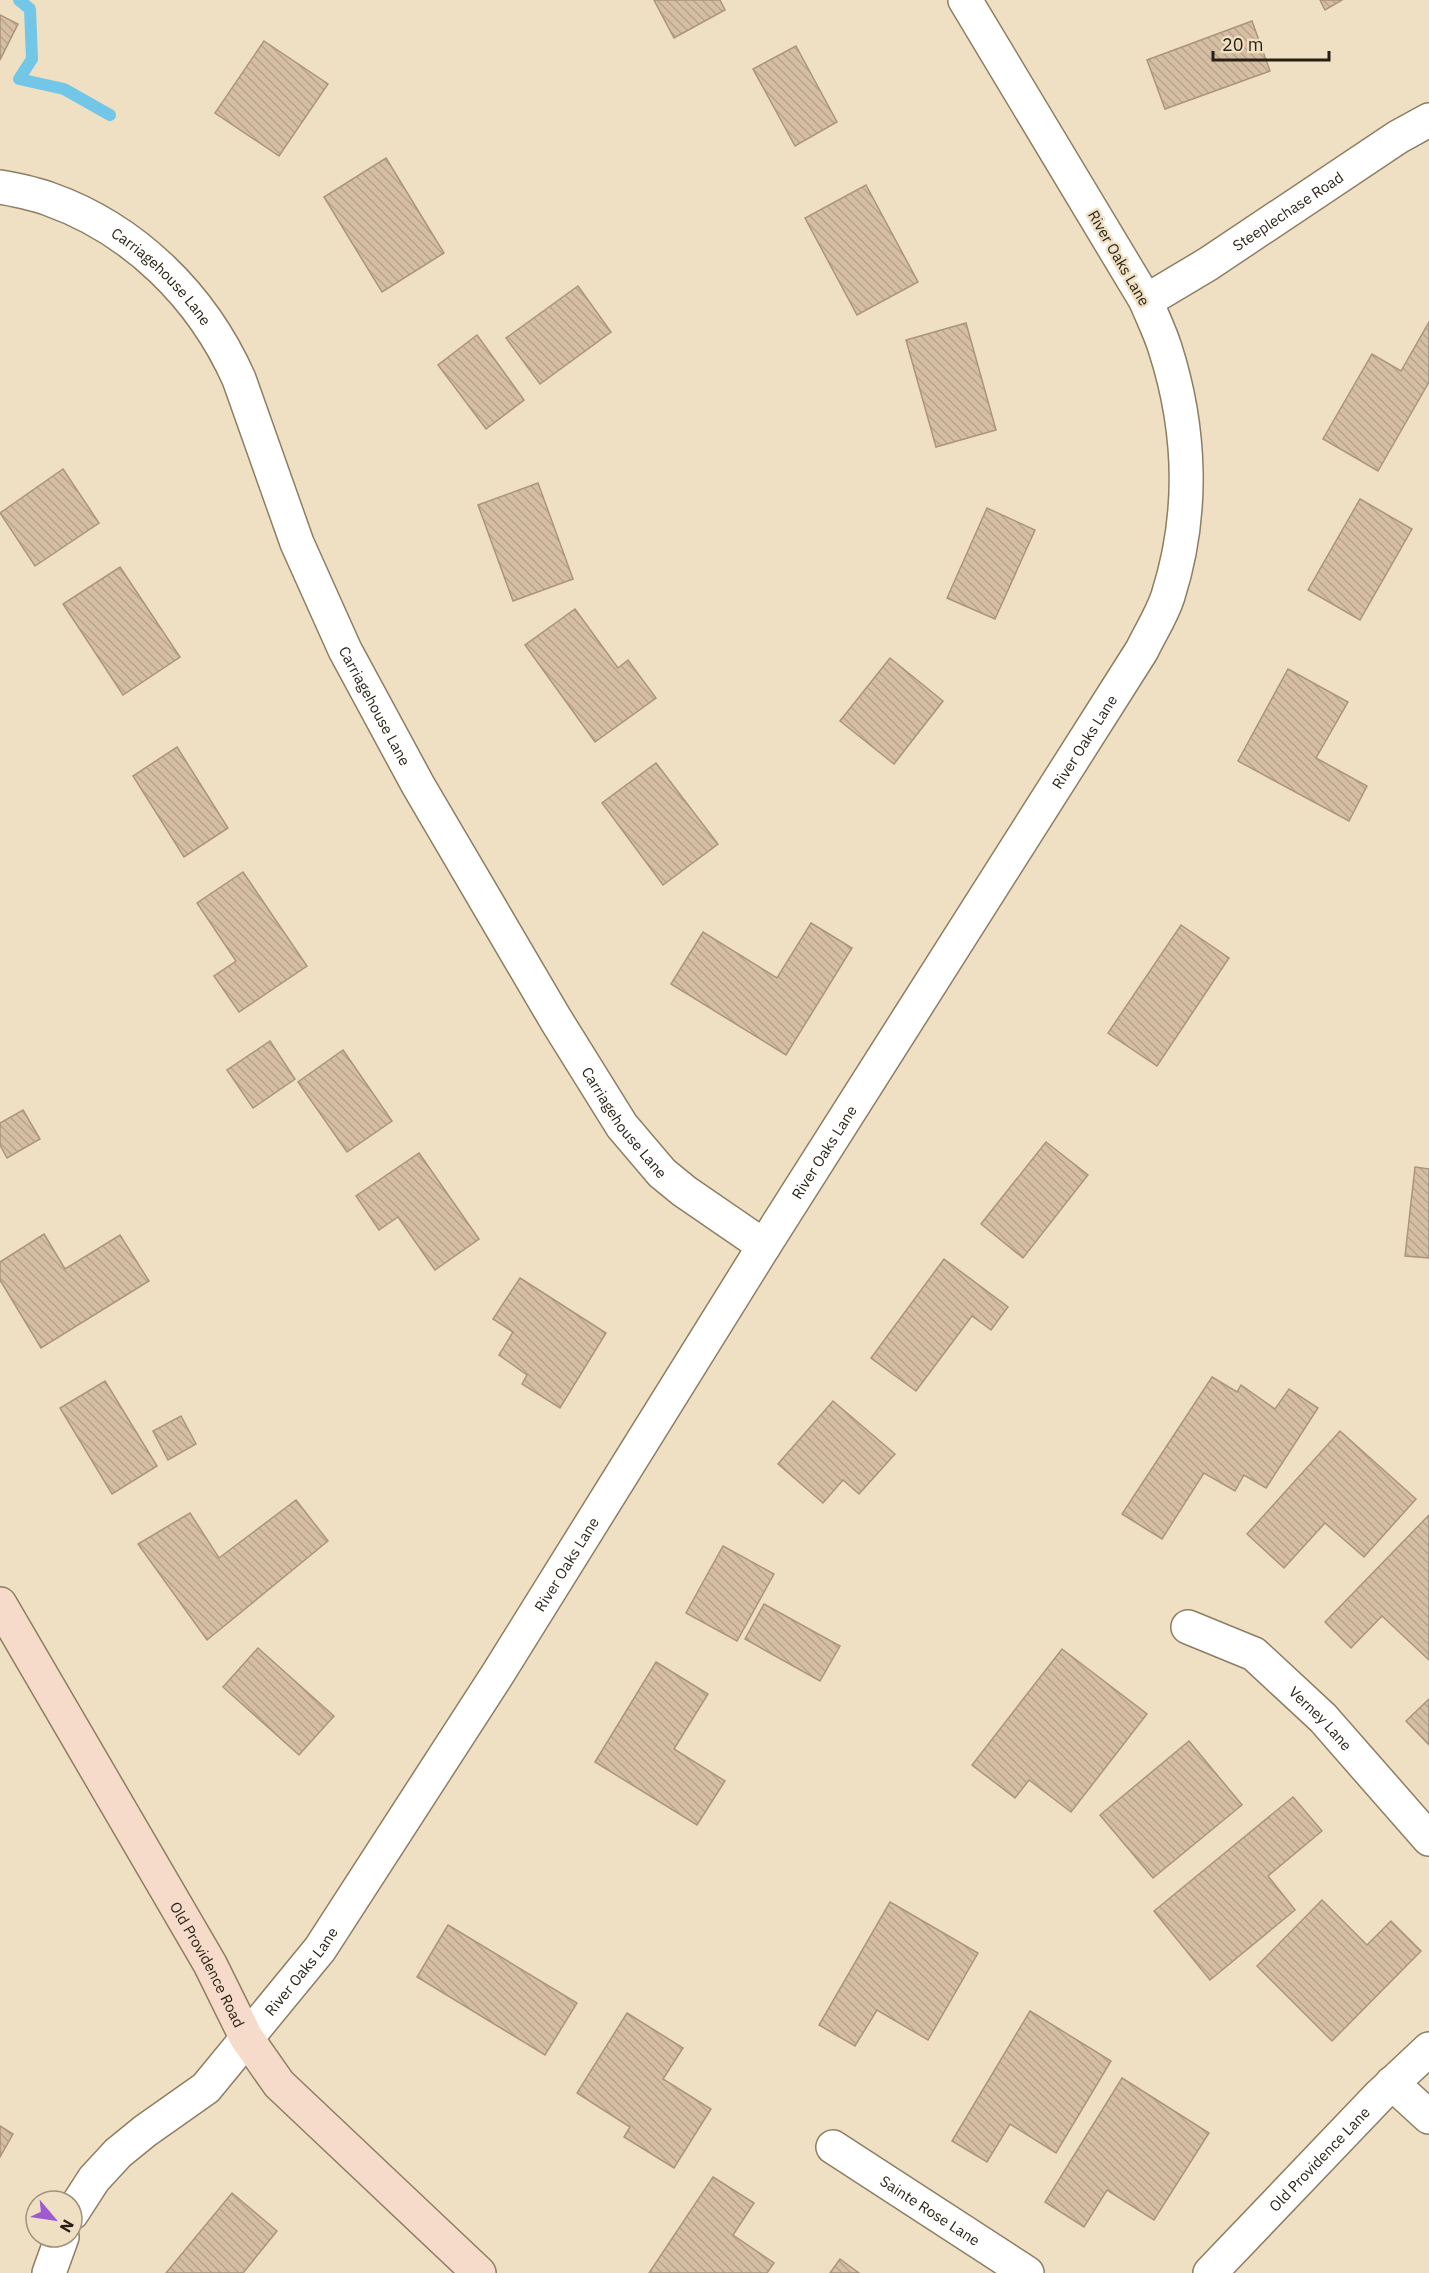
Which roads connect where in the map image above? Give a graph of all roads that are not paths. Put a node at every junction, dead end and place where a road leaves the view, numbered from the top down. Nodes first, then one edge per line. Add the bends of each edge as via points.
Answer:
1 (965, 0) edge
2 (1429, 120) edge
3 (0, 187) edge
4 (1146, 301) junction
5 (764, 1246) junction
6 (0, 1604) edge
7 (1188, 1627) dead end
8 (1429, 1839) edge
9 (246, 2037) junction
10 (1429, 2049) edge
11 (1392, 2083) junction
12 (1429, 2117) edge
13 (833, 2147) dead end
14 (84, 2194) edge
15 (58, 2249) edge
16 (49, 2273) edge
17 (479, 2273) edge
18 (1027, 2273) edge
19 (1210, 2273) edge

1 - 4 street, River Oaks Lane
2 - 4 street, Steeplechase Road
3 - 5 street, Carriagehouse Lane via 47,198 83,213 134,244 197,306 228,353 297,543 345,650 418,785 556,1020 622,1126 662,1173
4 - 5 street, River Oaks Lane via 1165,346 1182,410 1185,443 1186,510 1167,598 1142,650
5 - 9 street, River Oaks Lane via 320,1949
6 - 9 street, Old Providence Road via 210,1964
7 - 8 street, Verney Lane via 1254,1654 1323,1718
9 - 14 street, River Oaks Lane via 206,2088 118,2152
9 - 17 street, Old Providence Road via 279,2084
10 - 11 street, Old Providence Lane
11 - 12 street
11 - 19 street, Old Providence Lane
13 - 18 street, Sainte Rose Lane
15 - 16 street

